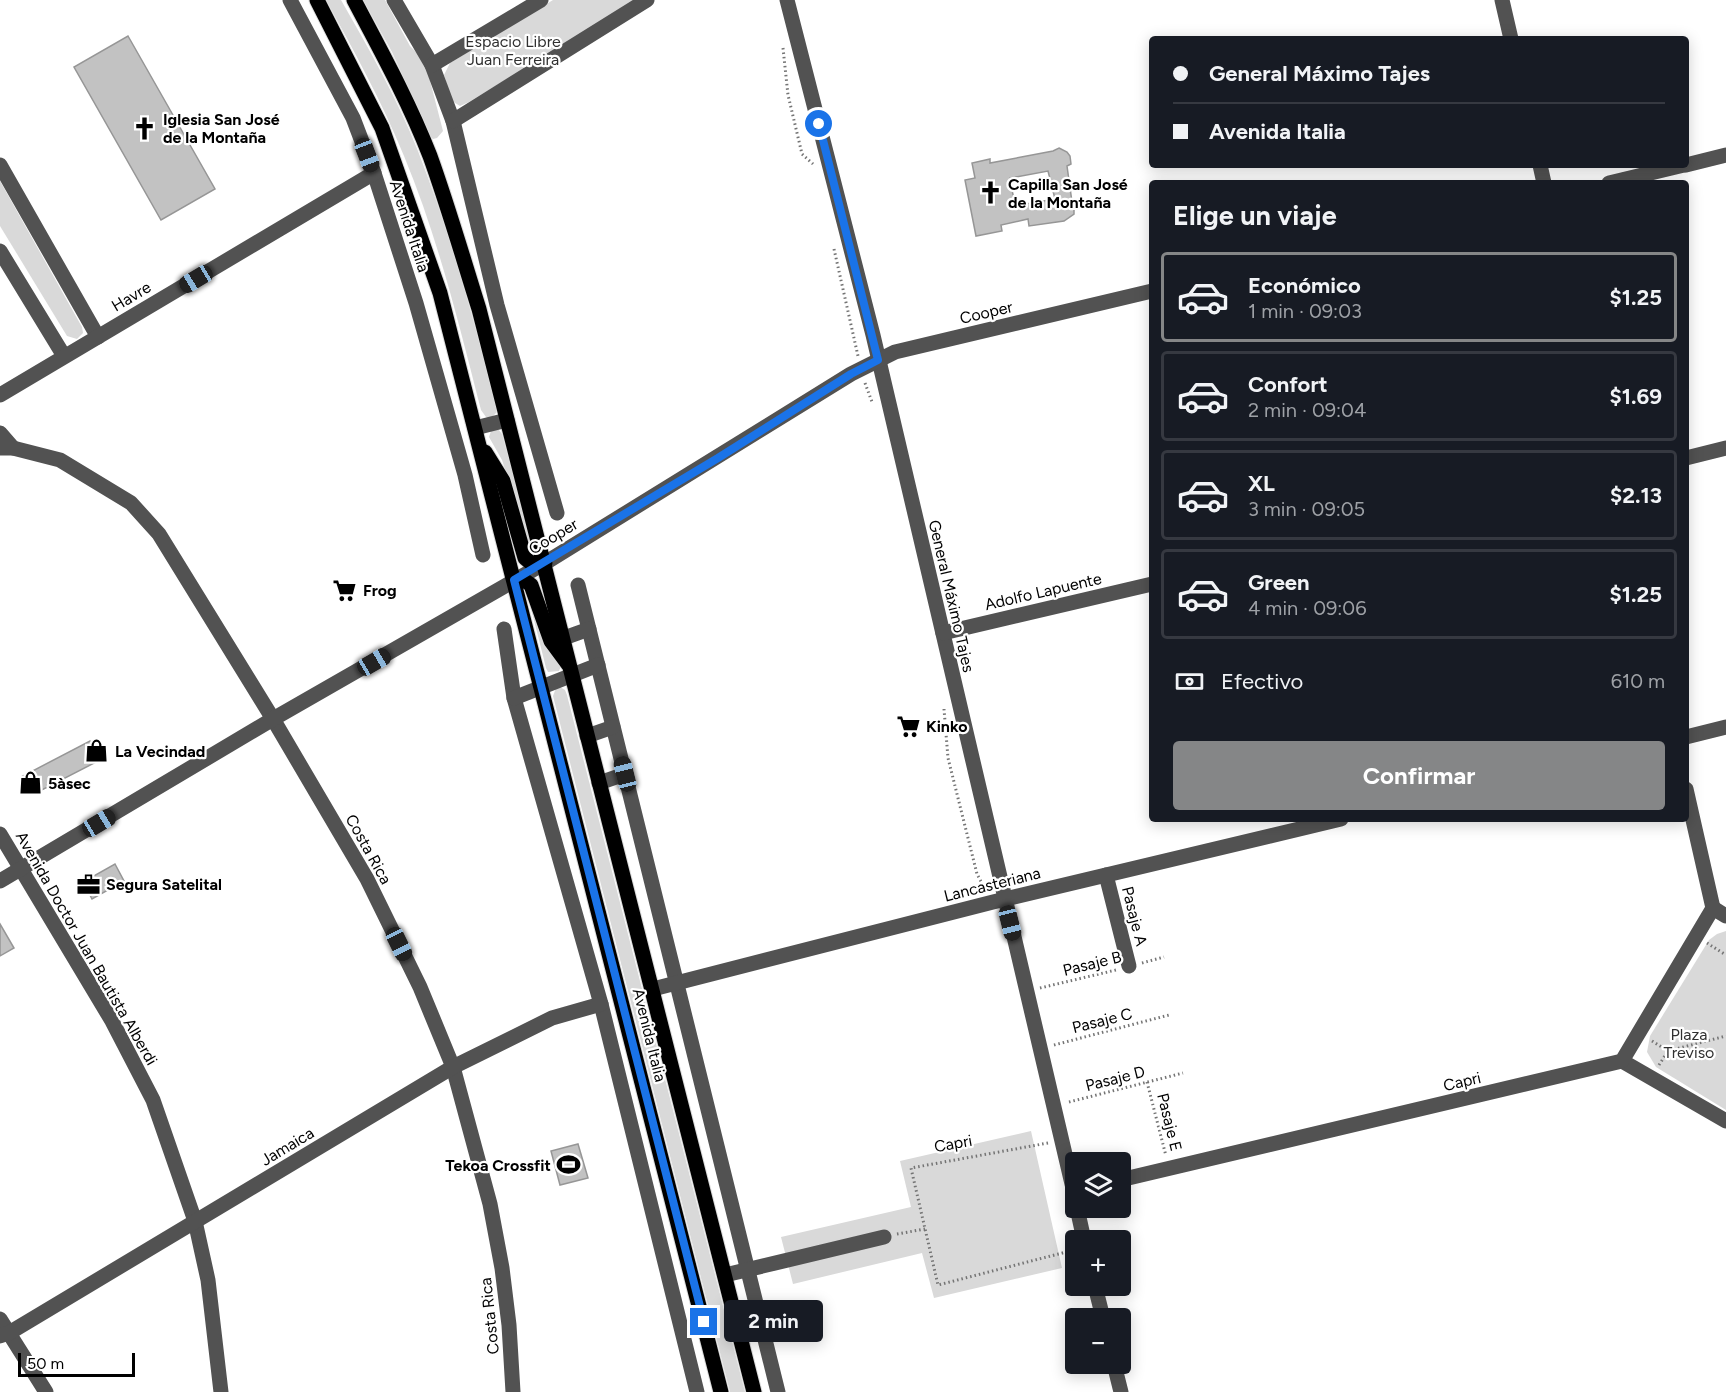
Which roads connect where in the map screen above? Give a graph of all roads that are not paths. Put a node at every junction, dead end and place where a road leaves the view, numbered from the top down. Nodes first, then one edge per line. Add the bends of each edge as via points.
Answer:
1 (290, 0) edge
2 (317, 0) edge
3 (354, 0) edge
4 (394, 0) edge
5 (541, 0) edge
6 (646, 0) edge
7 (787, 0) edge
8 (1502, 0) edge
9 (1509, 36) edge
10 (432, 65) junction
11 (453, 121) junction
12 (1726, 155) edge
13 (1689, 164) edge
14 (0, 165) edge
15 (1672, 168) edge
16 (374, 173) junction
17 (1622, 180) edge
18 (0, 250) edge
19 (483, 252) junction
20 (464, 259) junction
21 (1149, 292) edge
22 (497, 304) junction
23 (479, 309) junction
24 (98, 337) junction
25 (64, 356) junction
26 (878, 360) junction
27 (0, 395) edge
28 (507, 420) junction
29 (476, 428) junction
30 (0, 433) edge
31 (480, 445) junction
32 (7, 448) edge
33 (1726, 448) edge
34 (1689, 457) edge
35 (540, 458) junction
36 (518, 463) junction
37 (487, 471) junction
38 (465, 475) junction
39 (556, 513) dead end
40 (483, 555) dead end
41 (545, 563) junction
42 (514, 580) junction
43 (578, 585) dead end
44 (1149, 585) edge
45 (504, 628) dead end
46 (589, 629) junction
47 (943, 633) junction
48 (564, 638) junction
49 (598, 665) junction
50 (573, 675) junction
51 (542, 687) junction
52 (514, 698) junction
53 (273, 719) junction
54 (613, 727) junction
55 (1726, 727) edge
56 (587, 736) junction
57 (1689, 736) edge
58 (625, 774) junction
59 (599, 783) junction
60 (1689, 802) edge
61 (1328, 822) edge
62 (0, 834) edge
63 (21, 869) junction
64 (1106, 875) junction
65 (0, 881) edge
66 (1005, 900) junction
67 (1713, 908) junction
68 (1726, 916) edge
69 (1129, 966) road end
70 (676, 982) junction
71 (653, 989) junction
72 (601, 1004) junction
73 (1622, 1061) junction
74 (453, 1067) junction
75 (1726, 1121) edge
76 (1065, 1156) edge
77 (1131, 1177) edge
78 (729, 1194) junction
79 (705, 1199) junction
80 (195, 1221) junction
81 (884, 1237) road end
82 (748, 1269) junction
83 (725, 1275) junction
84 (0, 1319) edge
85 (4, 1335) edge
86 (1116, 1374) edge
87 (46, 1392) edge
88 (221, 1392) edge
89 (513, 1392) edge
90 (697, 1392) edge
91 (721, 1392) edge
92 (754, 1392) edge
93 (778, 1392) edge
94 (1121, 1392) edge

1 - 16 street, Avenida Italia via 353,118
2 - 29 main road, Avenida Italia via 397,165 440,293
3 - 20 main road, Avenida Italia via 392,71 429,154
4 - 10 street
5 - 10 street
6 - 11 street
7 - 26 street, General Máximo Tajes
8 - 9 street
10 - 11 street
11 - 19 street
12 - 13 street
14 - 24 street
15 - 17 street
16 - 24 street, Havre
16 - 38 street, Avenida Italia
18 - 25 street
19 - 20 street
19 - 22 street
20 - 23 main road, Avenida Italia
21 - 26 street, Cooper via 895,352
22 - 23 street
22 - 35 street
23 - 28 main road, Avenida Italia
24 - 25 street, Havre
25 - 27 street, Havre
26 - 41 street, Cooper
26 - 47 street, General Máximo Tajes
28 - 29 street
28 - 36 main road, Avenida Italia
29 - 31 main road, Avenida Italia
30 - 32 street
31 - 37 main road, Avenida Italia
31 - 41 main road via 503,481 525,558 531,563
32 - 53 street, Costa Rica via 60,460 131,503 179,563
33 - 34 street
35 - 36 street
35 - 39 street
36 - 41 main road, Avenida Italia
37 - 38 street
37 - 42 main road, Avenida Italia
38 - 40 street, Avenida Italia
41 - 42 street, Cooper
41 - 48 main road, Avenida Italia
42 - 50 main road via 531,585 551,641
42 - 51 main road, Avenida Italia
42 - 53 street, Cooper
43 - 46 street
44 - 47 street, Adolfo Lapuente
45 - 52 street
46 - 48 street
46 - 49 street
47 - 66 street, General Máximo Tajes
48 - 50 main road, Avenida Italia
49 - 50 street
49 - 54 street
50 - 51 street
50 - 56 main road, Avenida Italia
51 - 52 street
51 - 91 main road, Avenida Italia
52 - 72 street
53 - 63 street, Cooper
53 - 74 street, Costa Rica via 367,879 420,987
54 - 56 street
54 - 58 street
55 - 57 street
56 - 59 main road, Avenida Italia
58 - 59 street
58 - 70 street
59 - 71 main road, Avenida Italia
60 - 67 street
61 - 64 street, Lancasteriana
62 - 63 street, Avenida Doctor Juan Bautista Alberdi
63 - 65 street, Cooper
63 - 80 street, Avenida Doctor Juan Bautista Alberdi via 112,1021 147,1090
64 - 66 street, Lancasteriana
64 - 69 street, Pasaje A
66 - 70 street, Lancasteriana
66 - 76 street, General Máximo Tajes
67 - 68 street
67 - 73 street
70 - 71 street, Lancasteriana
70 - 78 street
71 - 79 main road, Avenida Italia
72 - 74 street, Jamaica via 552,1018
72 - 90 street
73 - 75 street
73 - 77 street, Capri
74 - 80 street, Jamaica
74 - 89 street, Costa Rica via 490,1203 500,1257
78 - 79 street
78 - 82 street
79 - 83 main road, Avenida Italia
80 - 85 street, Jamaica
80 - 88 street, Avenida Doctor Juan Bautista Alberdi
81 - 82 street
82 - 83 street
82 - 93 street
83 - 92 main road, Avenida Italia
84 - 85 street
85 - 87 street
86 - 94 street

